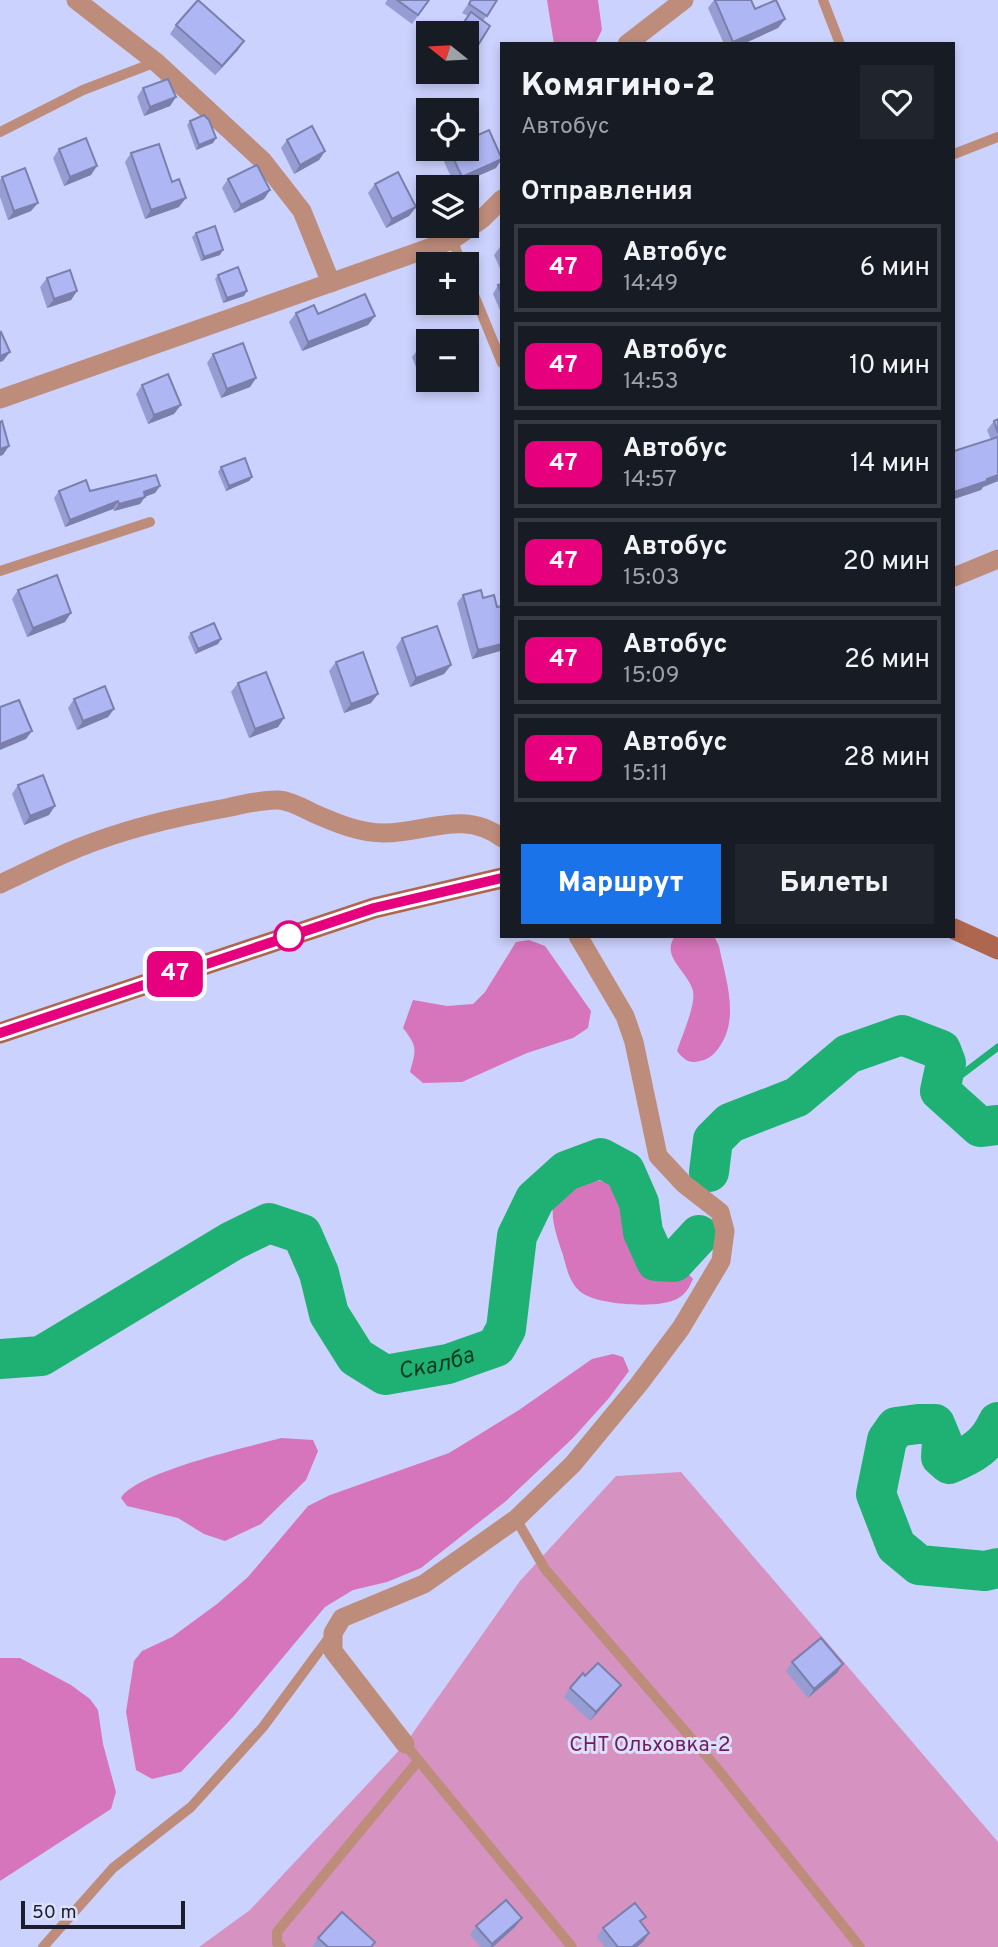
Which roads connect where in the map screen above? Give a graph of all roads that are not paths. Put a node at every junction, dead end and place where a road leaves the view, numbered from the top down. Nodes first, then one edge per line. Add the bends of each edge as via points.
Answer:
1 (76, 0) edge
2 (684, 0) edge
3 (823, 0) edge
4 (630, 42) edge
5 (839, 42) edge
6 (156, 62) junction
7 (0, 132) edge
8 (998, 137) edge
9 (955, 154) edge
10 (500, 201) edge
11 (452, 240) junction
12 (457, 252) edge
13 (331, 283) junction
14 (479, 307) edge
15 (500, 358) edge
16 (0, 399) edge
17 (150, 522) dead end
18 (998, 559) edge
19 (0, 571) edge
20 (955, 577) edge
21 (500, 836) edge
22 (500, 878) edge
23 (0, 884) edge
24 (955, 929) edge
25 (579, 938) edge
26 (998, 949) edge
27 (0, 1033) edge
28 (516, 1519) junction
29 (333, 1633) junction
30 (405, 1744) joint
31 (418, 1761) junction
32 (43, 1947) edge
33 (281, 1947) edge
34 (572, 1947) edge
35 (860, 1947) edge

1 - 6 street
2 - 4 street
3 - 5 lane
6 - 7 lane via 83,90
6 - 13 street via 263,161 302,211
8 - 9 lane
10 - 11 street
11 - 12 lane
11 - 13 street
13 - 16 street
14 - 15 lane
17 - 19 lane
18 - 20 street
21 - 23 street via 470,824 386,833 359,831 278,800 185,815 138,828 78,848
22 - 27 street via 374,908
24 - 26 street
25 - 28 street via 625,1016 657,1156 720,1212 725,1231 720,1261 681,1328 573,1464
28 - 29 street via 424,1584 342,1618
28 - 35 lane via 545,1569 716,1767
29 - 30 street via 333,1651
29 - 32 lane via 263,1727 191,1807 113,1868
30 - 31 lane
31 - 33 lane via 277,1932
31 - 34 lane

